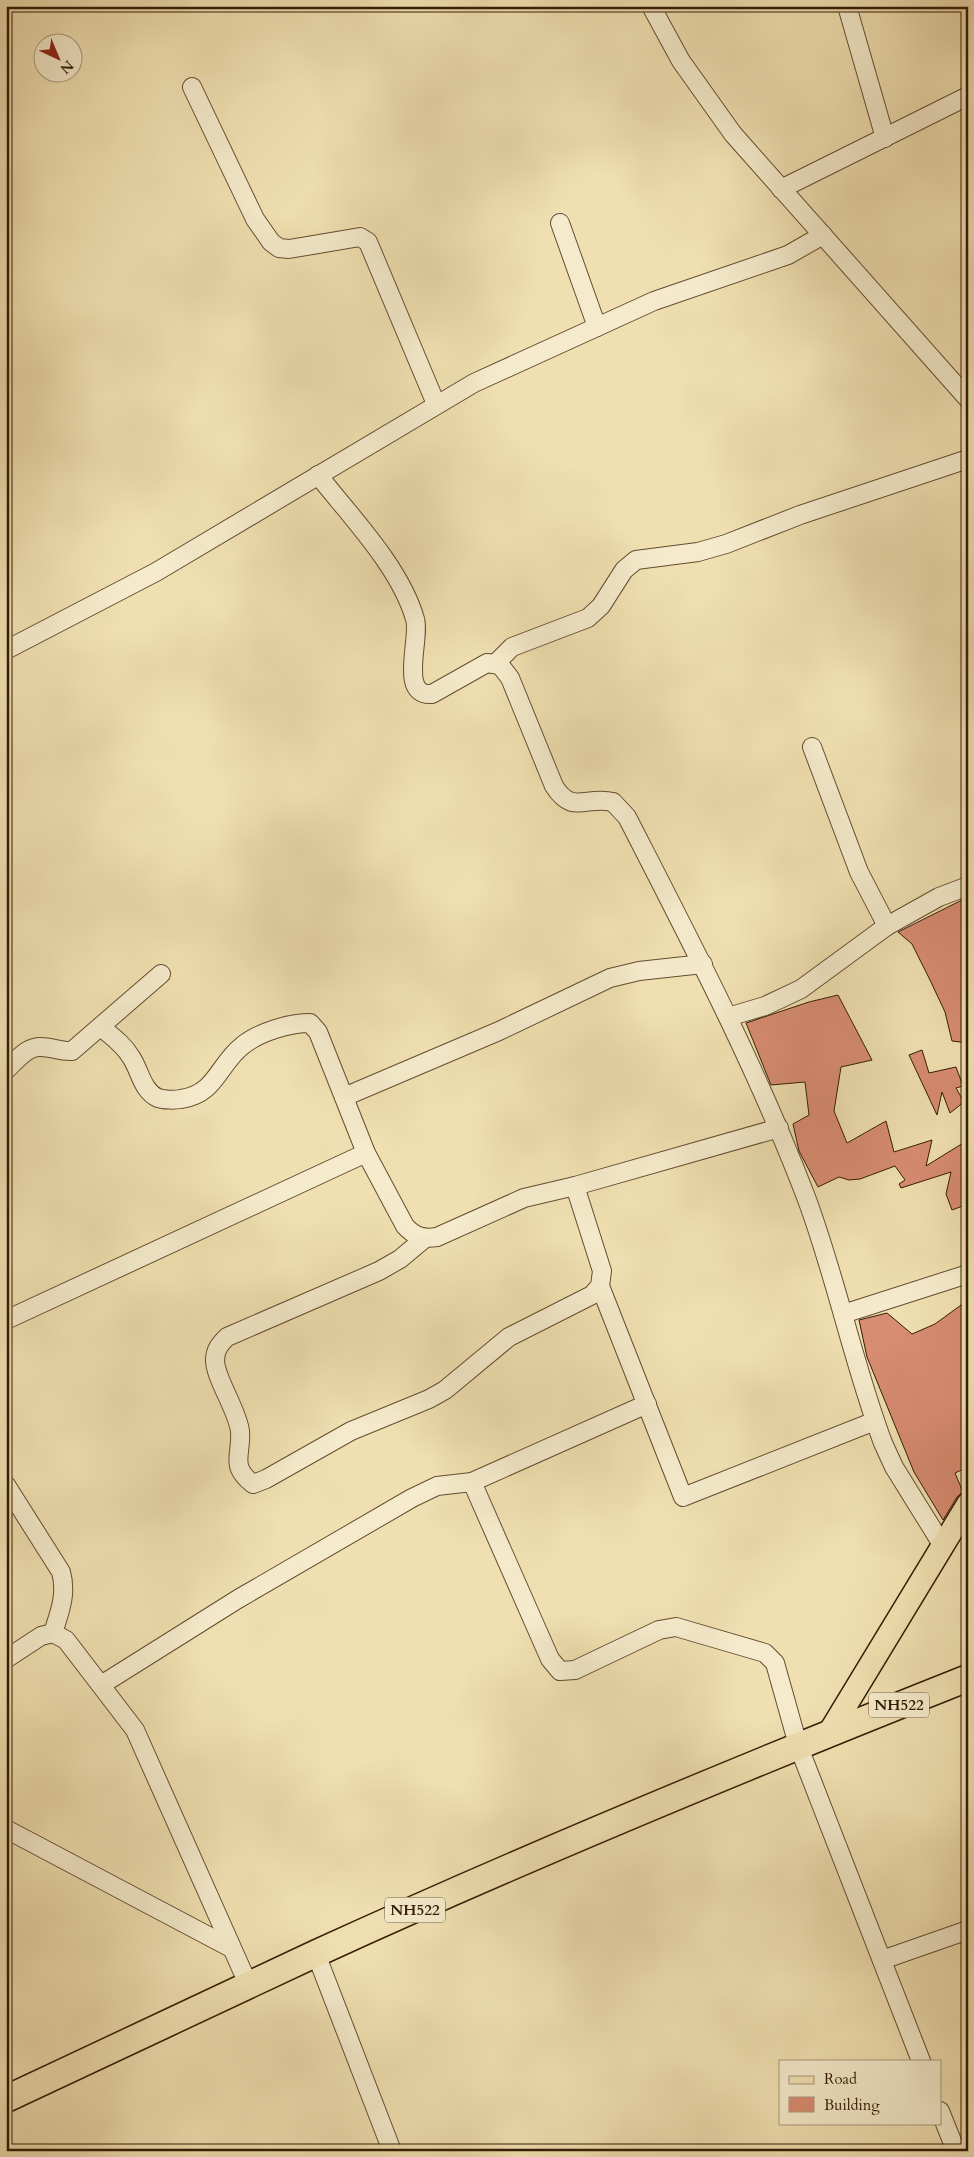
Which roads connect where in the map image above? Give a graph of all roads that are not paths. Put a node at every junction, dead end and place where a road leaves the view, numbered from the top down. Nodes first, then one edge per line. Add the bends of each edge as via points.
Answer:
1 (651, 6) edge
2 (847, 6) edge
3 (192, 87) dead end
4 (968, 96) edge
5 (885, 138) junction
6 (781, 189) junction
7 (560, 223) dead end
8 (823, 234) junction
9 (597, 327) junction
10 (968, 400) edge
11 (436, 404) junction
12 (968, 458) edge
13 (318, 475) junction
14 (6, 650) edge
15 (496, 663) junction
16 (812, 747) dead end
17 (968, 886) edge
18 (887, 926) junction
19 (703, 964) junction
20 (161, 974) dead end
21 (728, 1017) junction
22 (102, 1028) junction
23 (6, 1070) edge
24 (344, 1097) junction
25 (779, 1128) junction
26 (366, 1153) junction
27 (575, 1186) junction
28 (424, 1239) junction
29 (968, 1274) edge
30 (600, 1286) junction
31 (843, 1314) junction
32 (6, 1320) edge
33 (647, 1404) junction
34 (875, 1421) junction
35 (472, 1482) junction
36 (6, 1485) edge
37 (968, 1504) edge
38 (942, 1546) junction
39 (53, 1633) junction
40 (6, 1659) edge
41 (968, 1678) edge
42 (101, 1684) junction
43 (829, 1733) junction
44 (798, 1745) junction
45 (6, 1830) edge
46 (968, 1930) edge
47 (230, 1948) junction
48 (316, 1954) junction
49 (882, 1960) junction
50 (249, 1986) junction
51 (921, 2060) edge
52 (6, 2099) edge
53 (942, 2115) edge
54 (392, 2151) edge
55 (956, 2151) edge

1 - 6 street via 701,92
2 - 5 street
3 - 11 street via 247,204 276,246 289,249 360,237 368,242
4 - 5 street
5 - 6 street
6 - 8 street
7 - 9 street
8 - 9 street via 788,255 672,294
8 - 10 street
9 - 11 street via 474,383
11 - 13 street
12 - 15 street via 800,515 726,544 698,552 636,560 624,570 601,606 588,618 512,647
13 - 14 street via 156,572
13 - 15 street via 380,555 410,603 417,624 412,670 418,689 432,694 478,667
15 - 19 street via 510,678 559,793 571,803 607,800 622,809
16 - 18 street via 859,872
17 - 18 street via 939,897
18 - 21 street via 801,989 765,1006
19 - 21 street
19 - 24 street via 610,978 499,1031
20 - 22 street
21 - 25 street
22 - 23 street via 72,1052 41,1047 29,1050
22 - 24 street via 132,1058 146,1088 158,1098 175,1100 193,1097 208,1088 241,1046 254,1038 297,1023 310,1024 318,1032
24 - 26 street
25 - 27 street
25 - 31 street via 807,1200
26 - 28 street via 406,1226 412,1234
26 - 32 street
27 - 28 street via 506,1204 437,1237
27 - 30 street via 602,1271
28 - 30 street via 380,1271 226,1337 216,1348 215,1362 240,1432 238,1459 241,1475 253,1484 351,1431 429,1399 509,1337 592,1296
29 - 31 street
30 - 33 street
31 - 34 street
33 - 34 street via 683,1497
33 - 35 street
34 - 38 street via 894,1467
35 - 42 street via 437,1486 412,1498 238,1599
35 - 44 street via 550,1659 560,1671 575,1670 659,1630 676,1627 766,1653 775,1663
36 - 39 street via 61,1572 64,1600
37 - 38 main road
38 - 43 main road
39 - 40 street via 41,1636
39 - 42 street via 66,1640
41 - 43 highway, NH522
42 - 47 street via 135,1730
43 - 44 highway, NH522
44 - 48 highway, NH522
44 - 49 street
45 - 47 street
46 - 49 street
47 - 50 street
48 - 50 highway, NH522
48 - 54 street
49 - 51 street
50 - 52 highway, NH522
53 - 55 street

